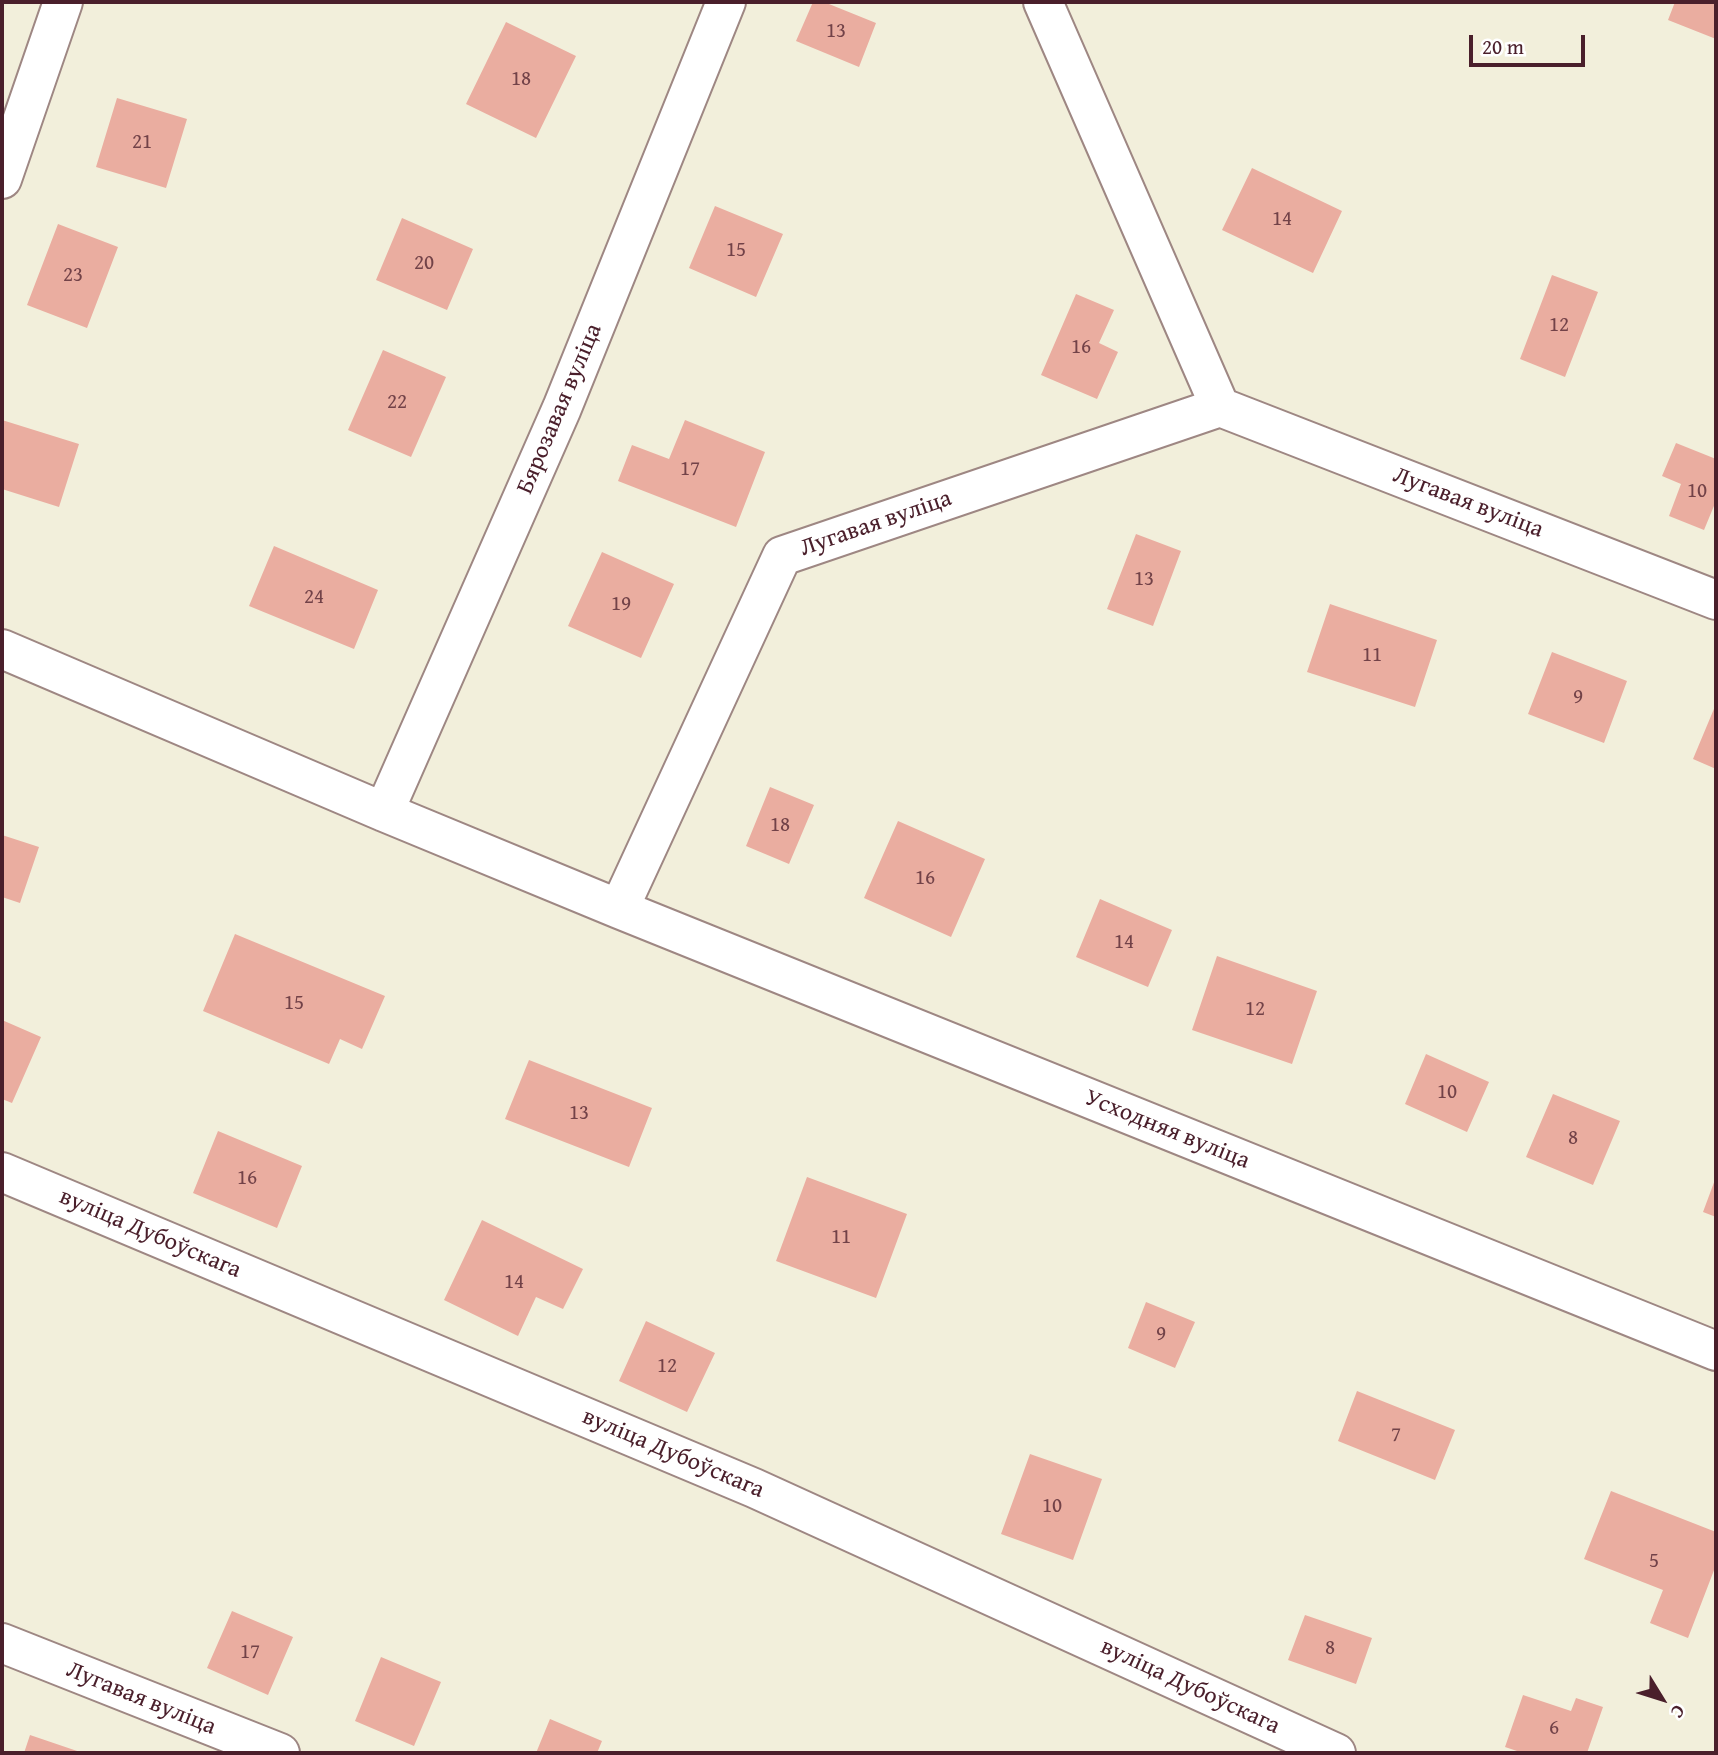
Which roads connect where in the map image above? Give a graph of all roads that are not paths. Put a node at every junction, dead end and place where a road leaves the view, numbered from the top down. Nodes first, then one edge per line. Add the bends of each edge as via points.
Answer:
1 (63, 2) edge
2 (726, 2) edge
3 (1043, 2) edge
4 (2, 179) edge
5 (1220, 407) junction
6 (1716, 600) edge
7 (2, 649) edge
8 (384, 812) junction
9 (619, 909) junction
10 (2, 1172) edge
11 (1716, 1351) edge
12 (2, 1643) edge
13 (280, 1753) edge
14 (1336, 1753) edge

1 - 4 street
2 - 8 street, Бярозавая вуліца via 562,408
3 - 5 street
5 - 6 street, Лугавая вуліца
5 - 9 street, Лугавая вуліца via 782,556
7 - 8 street
8 - 9 street
9 - 11 street, Усходняя вуліца
10 - 14 street, вуліца Дубоўскага via 754,1488
12 - 13 street, Лугавая вуліца

